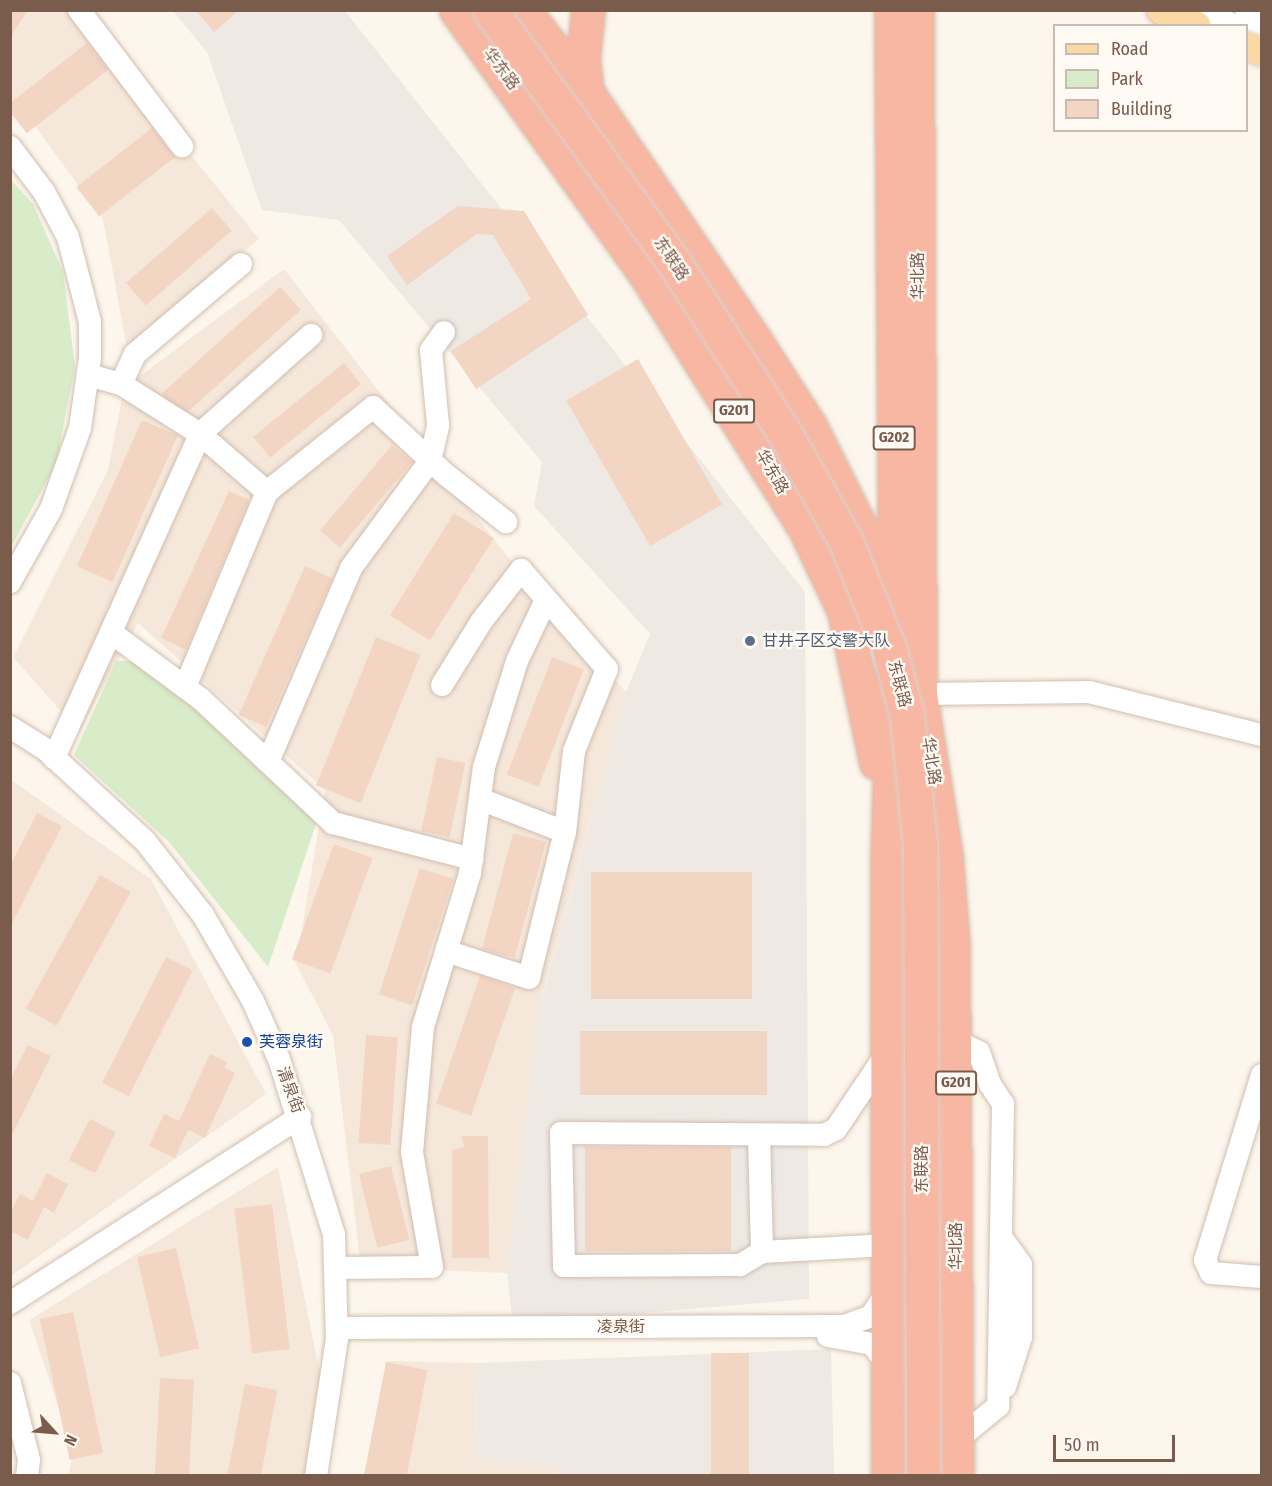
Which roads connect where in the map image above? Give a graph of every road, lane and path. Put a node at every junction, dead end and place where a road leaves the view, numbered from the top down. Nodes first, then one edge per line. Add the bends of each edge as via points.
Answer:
1 (79, 10) edge
2 (456, 10) edge
3 (490, 10) edge
4 (524, 10) edge
5 (588, 10) edge
6 (891, 10) edge
7 (917, 10) edge
8 (1161, 10) edge
9 (1246, 10) edge
10 (1262, 17) edge
11 (1209, 19) edge
12 (1228, 24) edge
13 (1248, 48) edge
14 (1262, 58) edge
15 (587, 92) junction
16 (182, 146) dead end
17 (10, 147) edge
18 (241, 264) dead end
19 (444, 332) dead end
20 (311, 335) dead end
21 (89, 375) junction
22 (121, 384) junction
23 (200, 434) junction
24 (430, 461) junction
25 (267, 492) junction
26 (506, 522) dead end
27 (10, 582) edge
28 (895, 597) junction
29 (545, 602) junction
30 (113, 634) junction
31 (442, 686) dead end
32 (185, 687) junction
33 (920, 694) junction
34 (10, 728) edge
35 (1262, 735) edge
36 (54, 758) junction
37 (268, 762) junction
38 (480, 799) junction
39 (565, 832) junction
40 (472, 859) junction
41 (887, 866) junction
42 (446, 951) junction
43 (956, 1041) junction
44 (888, 1053) junction
45 (1262, 1075) edge
46 (300, 1117) junction
47 (759, 1136) junction
48 (888, 1245) junction
49 (762, 1252) junction
50 (335, 1268) junction
51 (1262, 1277) edge
52 (888, 1291) junction
53 (10, 1303) edge
54 (338, 1334) junction
55 (888, 1365) junction
56 (10, 1383) edge
57 (957, 1440) junction
58 (27, 1476) edge
59 (316, 1476) edge
60 (888, 1476) edge
61 (923, 1476) edge
62 (957, 1476) edge

1 - 16 street
2 - 41 highway, 华东路 / G201 via 648,277 804,527 844,611 861,674
3 - 61 highway, 东联路, bridge via 675,264 777,422 846,542 889,648 907,716 920,843
4 - 15 highway
5 - 15 highway via 583,59
6 - 28 highway, 华北路 / G202
7 - 33 highway, 华北路 / G202
8 - 11 main road
9 - 10 street
11 - 12 street
13 - 14 street
15 - 28 highway via 697,250 810,426
17 - 21 street via 44,192 68,237 90,322
18 - 22 street via 135,354
19 - 24 street via 431,350 438,425
20 - 23 street
21 - 22 street
21 - 27 street via 80,428 51,509
22 - 23 street
23 - 25 street
23 - 30 street
24 - 25 street via 373,407
24 - 26 street
24 - 37 street via 351,568
25 - 32 street
28 - 41 highway, 华北路 / G202
29 - 31 street via 521,570 481,622
29 - 38 street via 517,660 484,767
29 - 39 street via 607,669 574,751
30 - 32 street
30 - 36 street
32 - 37 street
33 - 35 street via 1089,692
33 - 43 highway, 华北路 / G201 via 946,857
34 - 36 street, 清泉街
36 - 46 street, 清泉街 via 145,841 203,915 254,1001
37 - 40 street via 333,823
38 - 39 street
38 - 40 street
39 - 42 street via 529,978
40 - 42 street
41 - 44 highway, 华北路 / G201
42 - 50 street via 423,1027 412,1152 432,1267
43 - 57 highway, 华北路 / G201
43 - 57 street via 979,1052 990,1084 1003,1104 998,1406
44 - 47 street via 836,1129 824,1135
44 - 48 highway, 华北路 / G201
45 - 51 street via 1204,1260 1211,1273
46 - 50 street, 清泉街 via 334,1234
46 - 53 street
47 - 49 street
47 - 49 street via 561,1133 564,1266 740,1265
48 - 49 street
48 - 52 highway, 华北路 / G201
50 - 54 street, 清泉街
52 - 54 street, 凌泉街 via 871,1316 844,1326
52 - 55 highway, 华北路 / G201
54 - 55 street, 凌泉街 via 845,1335 872,1344
54 - 59 street, 清泉街
55 - 60 highway, 华北路 / G201
56 - 58 street via 29,1460
57 - 62 highway, 华北路 / G201

